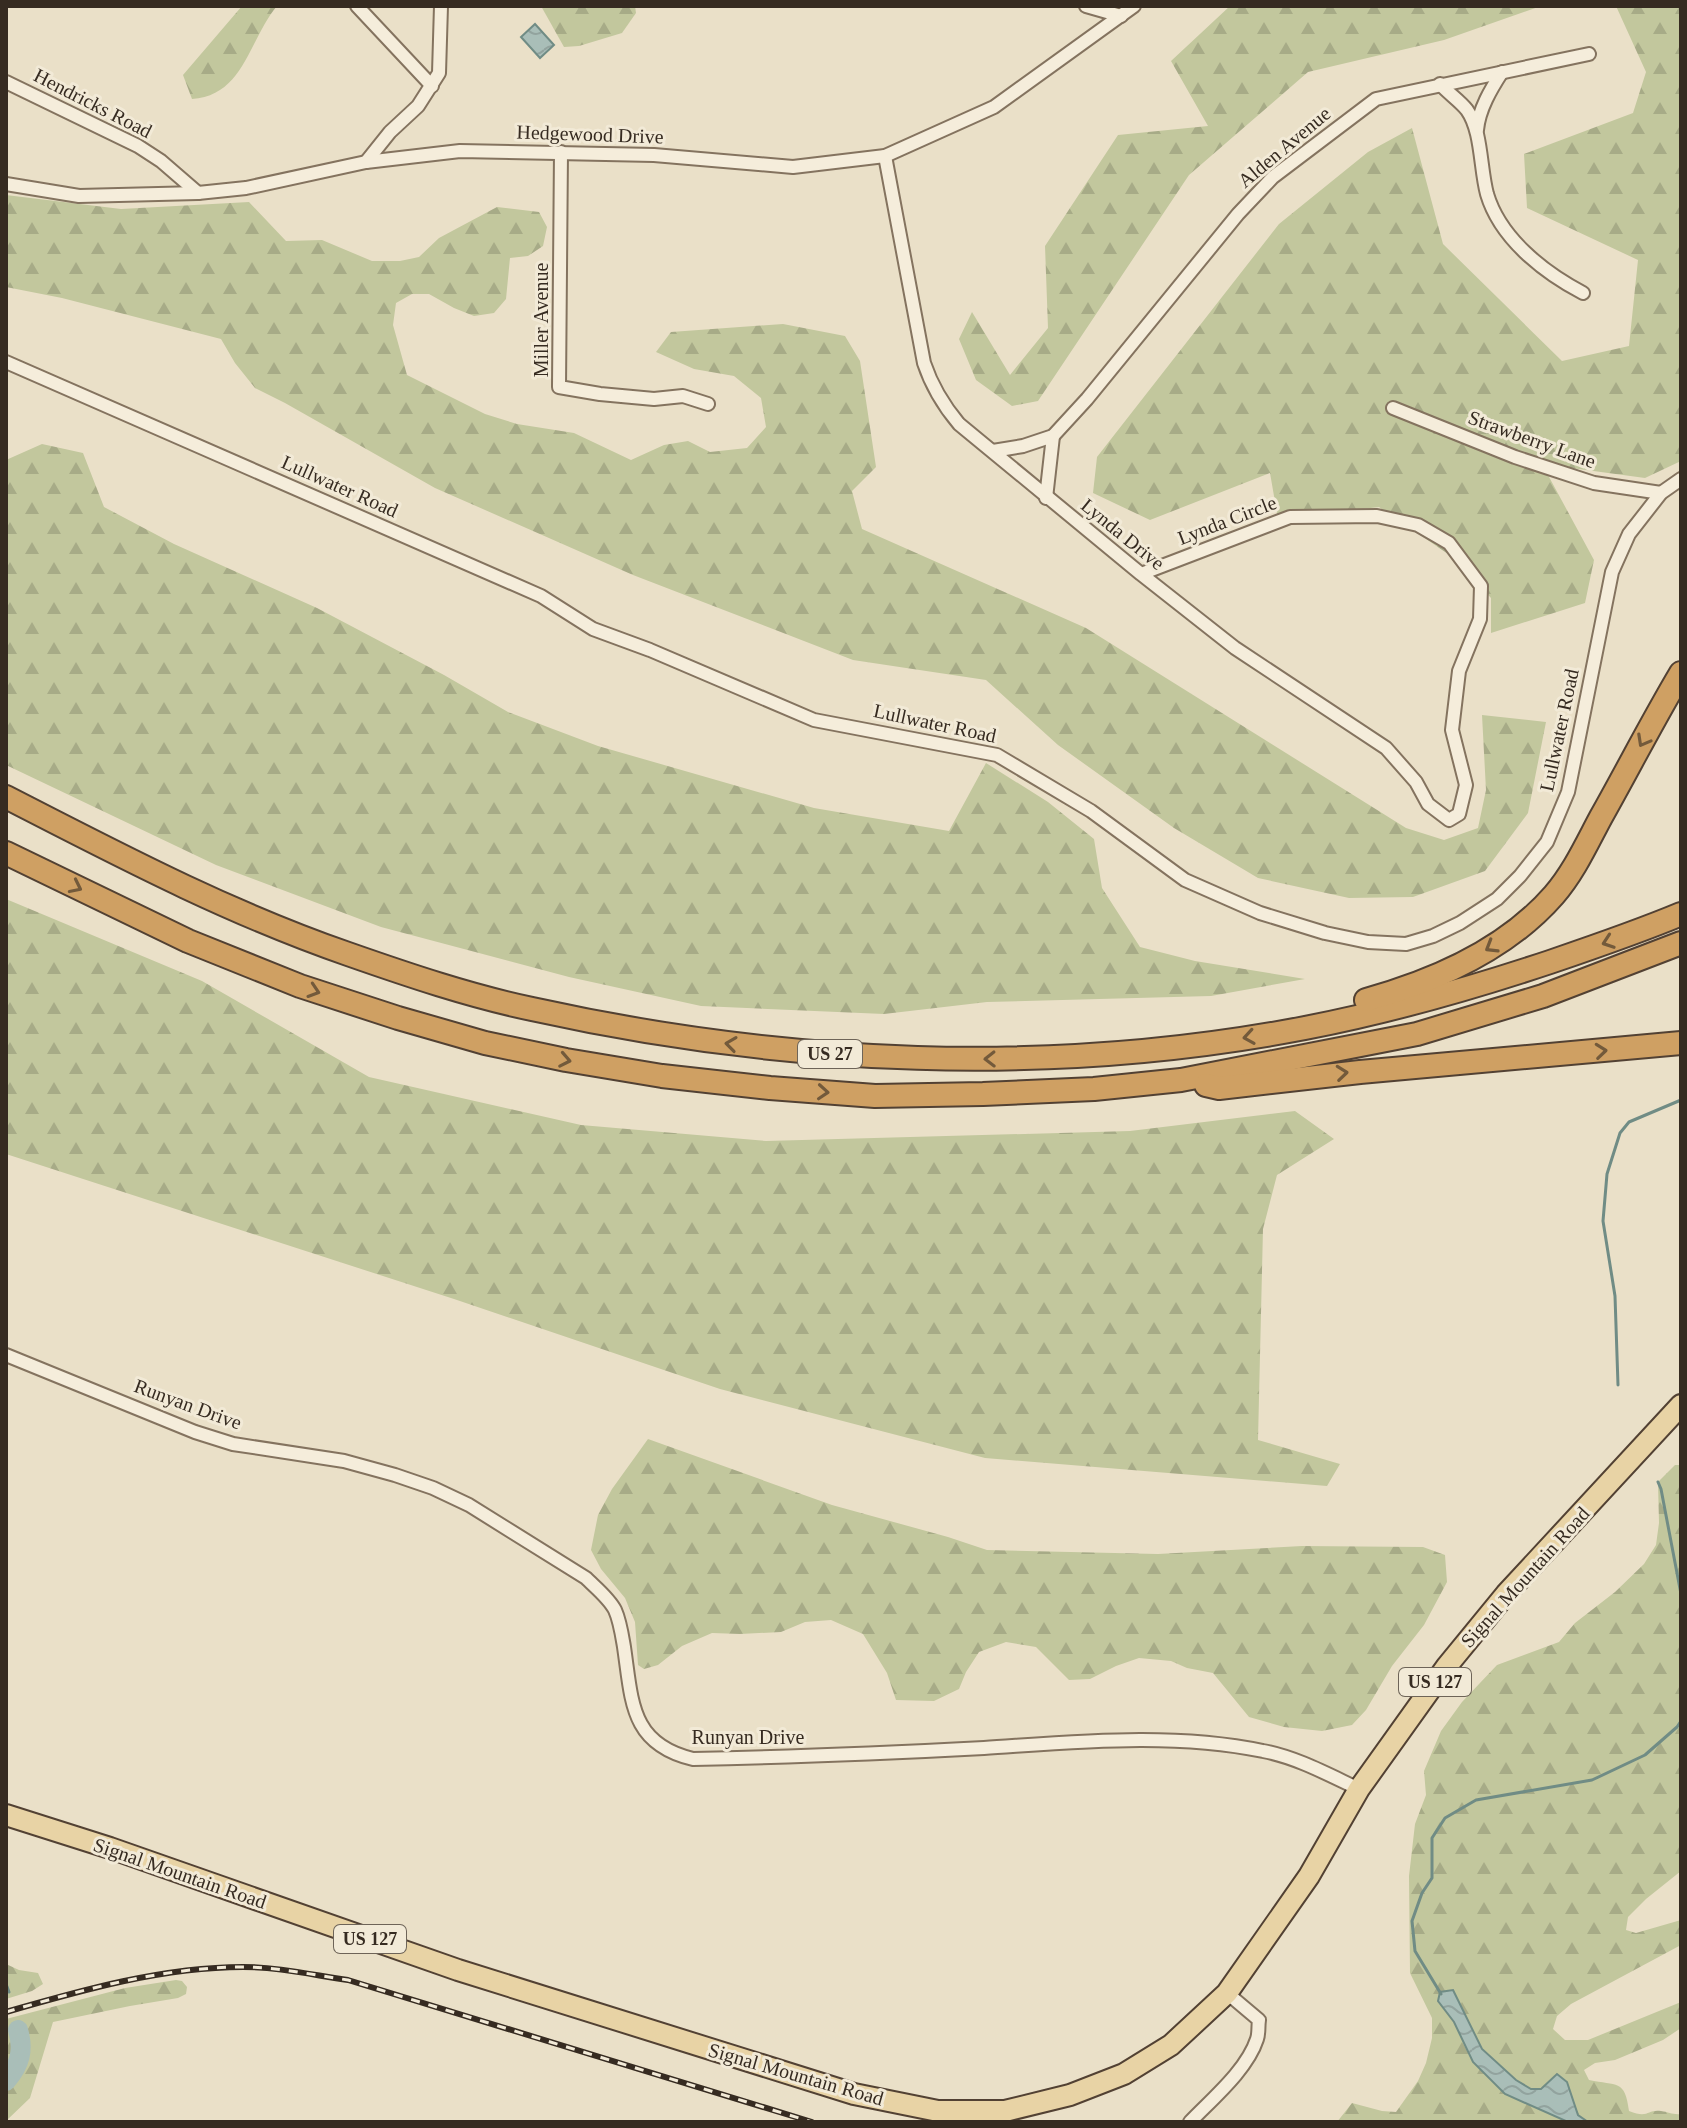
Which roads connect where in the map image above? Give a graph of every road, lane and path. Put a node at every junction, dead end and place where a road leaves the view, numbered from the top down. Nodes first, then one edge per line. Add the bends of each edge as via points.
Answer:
1 (357, 6) edge
2 (441, 6) edge
3 (1086, 6) edge
4 (1134, 6) edge
5 (1121, 16) junction
6 (1589, 54) dead end
7 (1502, 72) junction
8 (6, 82) edge
9 (1440, 84) junction
10 (432, 86) junction
11 (1477, 132) junction
12 (561, 152) junction
13 (885, 156) junction
14 (366, 162) junction
15 (6, 184) edge
16 (198, 193) junction
17 (1583, 293) dead end
18 (6, 362) edge
19 (708, 404) dead end
20 (1393, 408) dead end
21 (1053, 436) junction
22 (993, 451) junction
23 (1681, 479) edge
24 (1661, 493) junction
25 (1046, 498) junction
26 (1141, 574) junction
27 (1681, 673) edge
28 (1466, 785) joint
29 (6, 797) edge
30 (6, 853) edge
31 (1681, 914) edge
32 (1681, 943) edge
33 (1305, 1028) junction
34 (1681, 1043) edge
35 (1181, 1080) junction
36 (6, 1355) edge
37 (1681, 1405) edge
38 (1359, 1789) junction
39 (6, 1815) edge
40 (1227, 1993) junction
41 (1190, 2122) edge

1 - 10 street
2 - 10 street via 439,73
3 - 5 street
4 - 5 street, Hedgewood Drive
5 - 13 street, Hedgewood Drive via 994,107
6 - 7 street, Alden Avenue
7 - 9 street, Alden Avenue
7 - 11 street
8 - 16 street, Hendricks Road via 138,146
9 - 11 street via 1467,110
9 - 21 street, Alden Avenue via 1376,99 1273,177
10 - 14 street
11 - 17 street via 1497,220 1558,280
12 - 13 street, Hedgewood Drive via 793,167
12 - 14 street, Hedgewood Drive via 460,151
12 - 19 street, Miller Avenue via 559,387 654,399 683,396
13 - 22 street, Lynda Drive via 932,387 959,424
14 - 16 street, Hedgewood Drive
15 - 16 street, Hedgewood Drive via 79,196
18 - 24 street, Lullwater Road via 541,596 593,629 814,720 997,755 1091,811 1185,880 1260,913 1386,944 1406,944 1460,923 1497,899 1547,842 1568,792 1612,572 1629,534
20 - 24 street, Strawberry Lane via 1594,483
21 - 22 street
21 - 25 street
22 - 25 street, Lynda Drive
23 - 24 street, Lullwater Road
25 - 26 street, Lynda Drive
26 - 28 street, Lynda Drive via 1235,648 1386,748 1428,804 1449,820 1459,814
26 - 28 street, Lynda Circle via 1290,517 1377,516 1418,525 1449,543 1481,586 1480,619 1459,671 1452,730
27 -> 33 highway via 1577,862 1523,925 1462,964 1404,989 1332,1010
33 -> 29 highway, US 27 via 1144,1051 982,1059 768,1048 623,1027 529,1009 344,953 166,877
30 -> 35 highway, US 27 via 188,941 300,986 485,1043 566,1060 662,1076 875,1096 1094,1089
31 -> 33 highway, US 27 via 1455,992
32 - 35 highway, US 27 via 1543,996 1417,1034
35 -> 34 highway via 1219,1088
36 - 38 street, Runyan Drive via 195,1432 233,1444 344,1461 433,1488 469,1505 586,1578 607,1600 622,1635 636,1714 649,1737 674,1755 841,1756 1076,1742 1213,1743 1266,1751
37 - 38 main road, Signal Mountain Road / US 127 via 1506,1594
38 - 40 main road, Signal Mountain Road / US 127 via 1309,1876
39 - 40 main road, Signal Mountain Road / US 127 via 458,1970 854,2094 938,2111 1005,2111 1070,2095 1124,2074 1171,2045
40 - 41 street via 1259,2020 1258,2038 1235,2074

